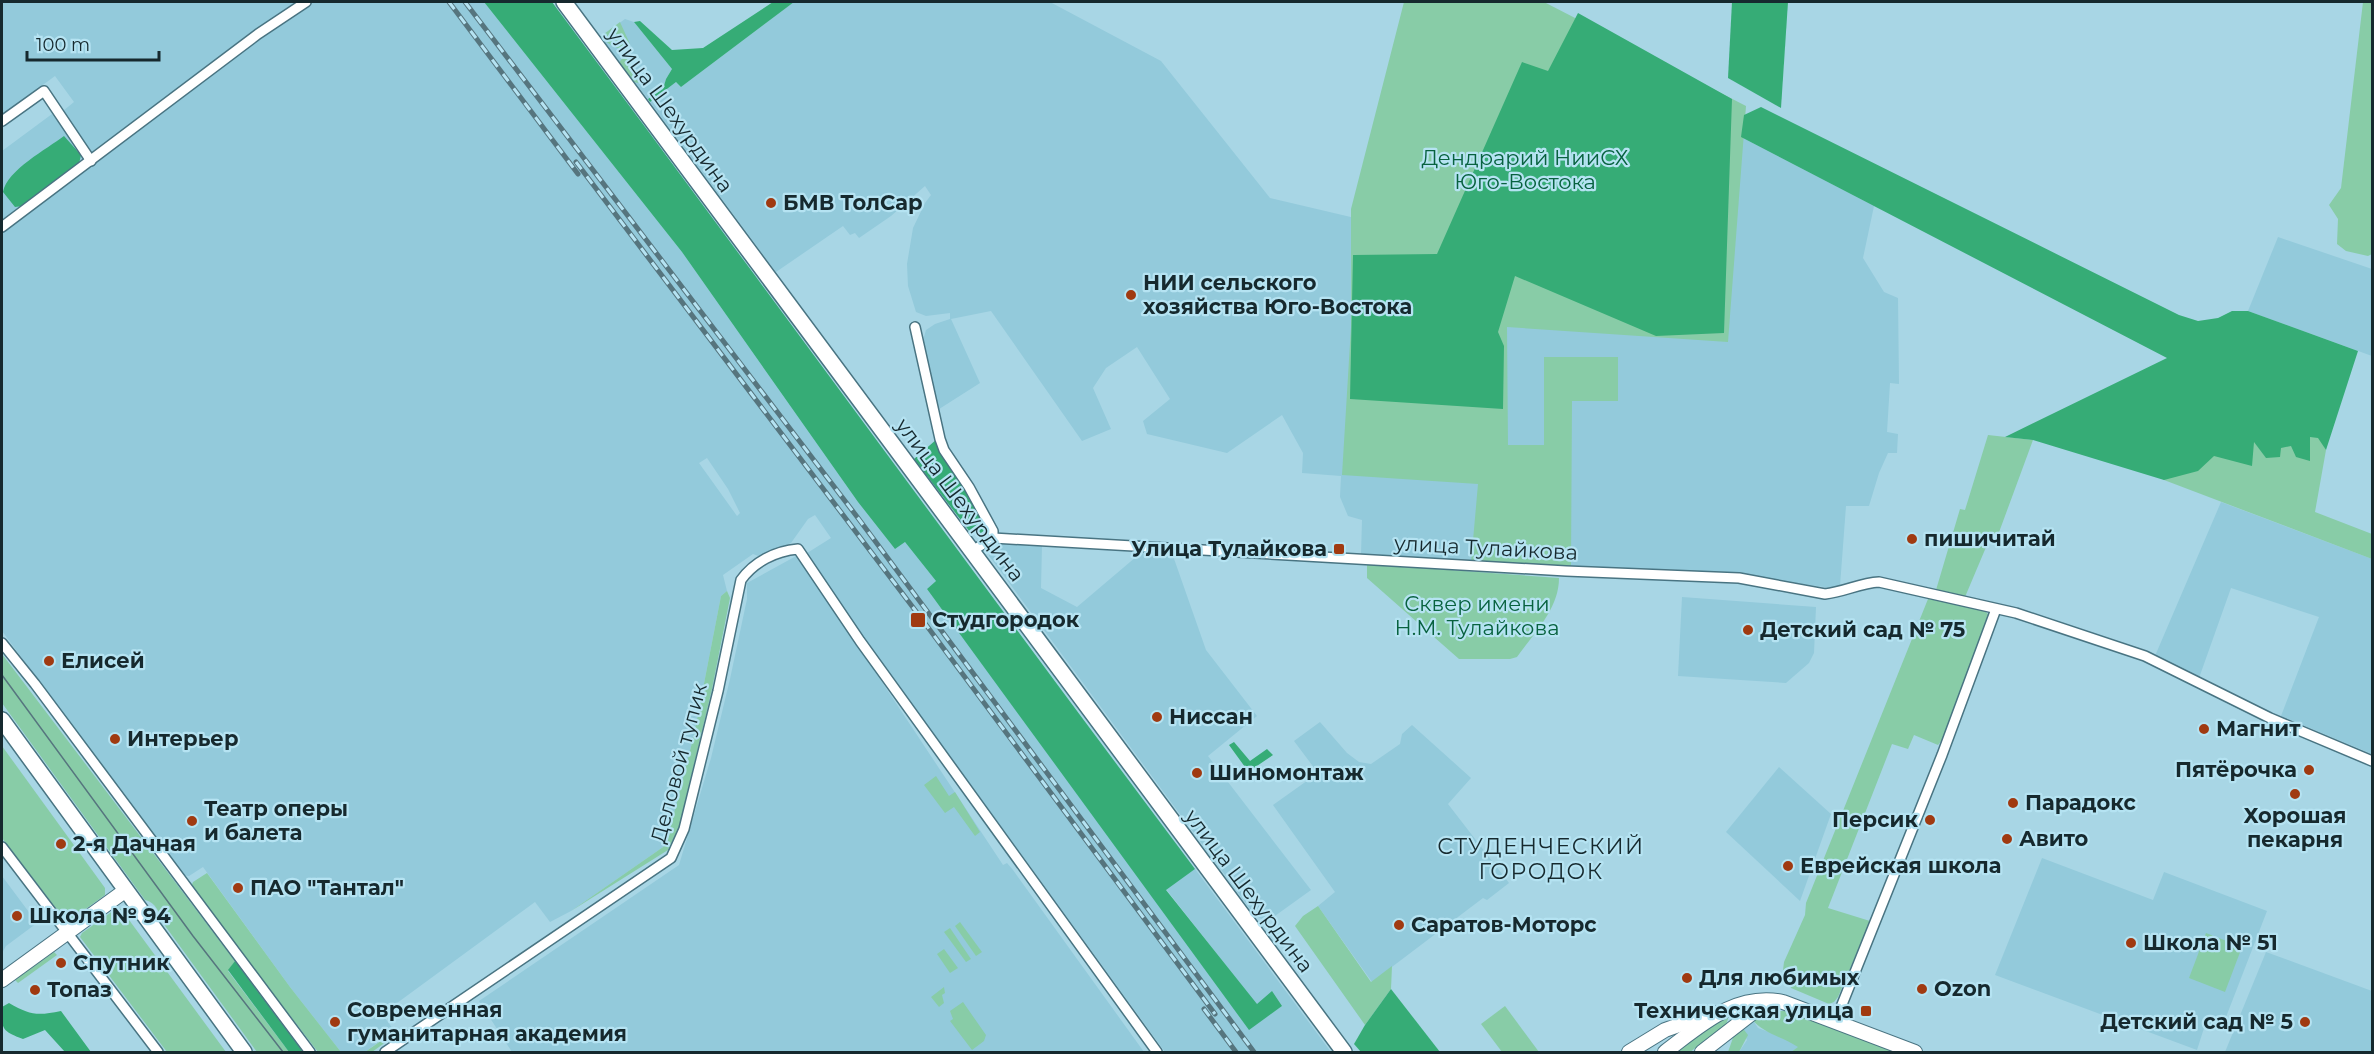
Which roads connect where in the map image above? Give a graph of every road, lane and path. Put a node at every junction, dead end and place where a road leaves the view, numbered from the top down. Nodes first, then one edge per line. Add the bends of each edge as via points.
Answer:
1 (306, 2) edge
2 (564, 2) edge
3 (2, 121) edge
4 (91, 161) junction
5 (2, 228) edge
6 (915, 327) dead end
7 (993, 538) junction
8 (972, 551) junction
9 (1996, 609) junction
10 (2, 643) edge
11 (2, 720) edge
12 (2373, 761) edge
13 (2, 847) edge
14 (126, 890) junction
15 (67, 933) junction
16 (2, 980) edge
17 (1777, 1001) junction
18 (1723, 1010) junction
19 (1834, 1022) junction
20 (1730, 1031) junction
21 (158, 1053) edge
22 (244, 1053) edge
23 (310, 1053) edge
24 (385, 1053) edge
25 (1157, 1053) edge
26 (1344, 1053) edge
27 (1629, 1053) edge
28 (1665, 1053) edge
29 (1702, 1053) edge
30 (1721, 1053) edge
31 (1915, 1053) edge

1 - 4 street
2 - 8 main road, улица Шехурдина
3 - 4 street via 44,91
4 - 5 street
6 - 7 street via 944,450 969,487
7 - 8 street
7 - 9 street, улица Тулайкова via 1739,578 1825,594 1879,582
8 - 26 main road, улица Шехурдина
9 - 12 street, улица Тулайкова via 2145,656 2270,718
9 - 19 street via 1942,755
10 - 23 street
11 - 14 main road
13 - 15 street
14 - 15 main road
14 - 22 main road
15 - 16 main road
15 - 21 street
17 - 18 main road via 1753,1001
17 - 19 main road
17 - 20 main road via 1760,1007
18 - 20 street via 1733,1010 1737,1015 1738,1022
18 - 27 main road via 1665,1030
18 - 28 main road
19 - 31 main road
20 - 29 main road
20 - 30 main road
24 - 25 street, Деловой тупик via 671,858 684,829 741,580 758,563 785,550 798,549

